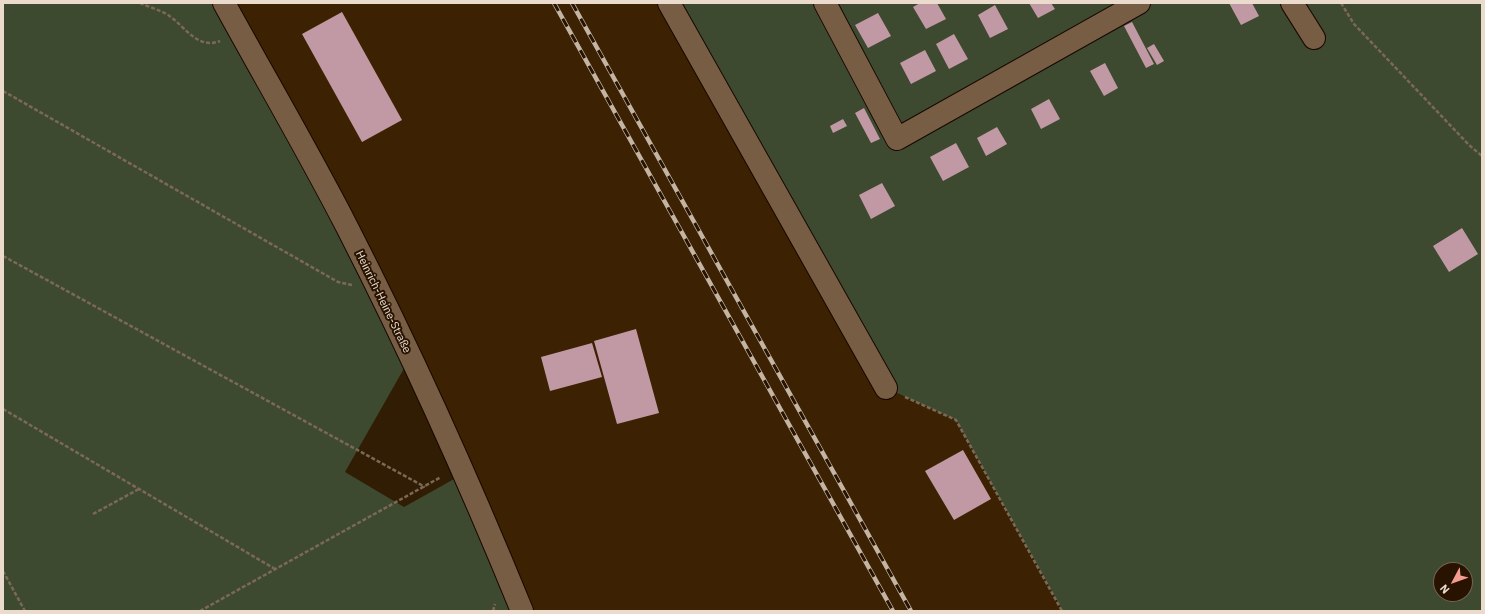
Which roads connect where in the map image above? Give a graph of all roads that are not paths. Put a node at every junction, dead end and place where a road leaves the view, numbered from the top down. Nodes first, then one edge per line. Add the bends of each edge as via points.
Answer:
1 (224, 3) edge
2 (670, 3) edge
3 (1139, 3) edge
4 (1292, 3) edge
5 (831, 5) edge
6 (1314, 38) dead end
7 (886, 388) road end
8 (522, 611) edge

1 - 8 street, Heinrich-Heine-Straße via 371,276 460,466
2 - 7 street
3 - 5 street via 897,139
4 - 6 street

